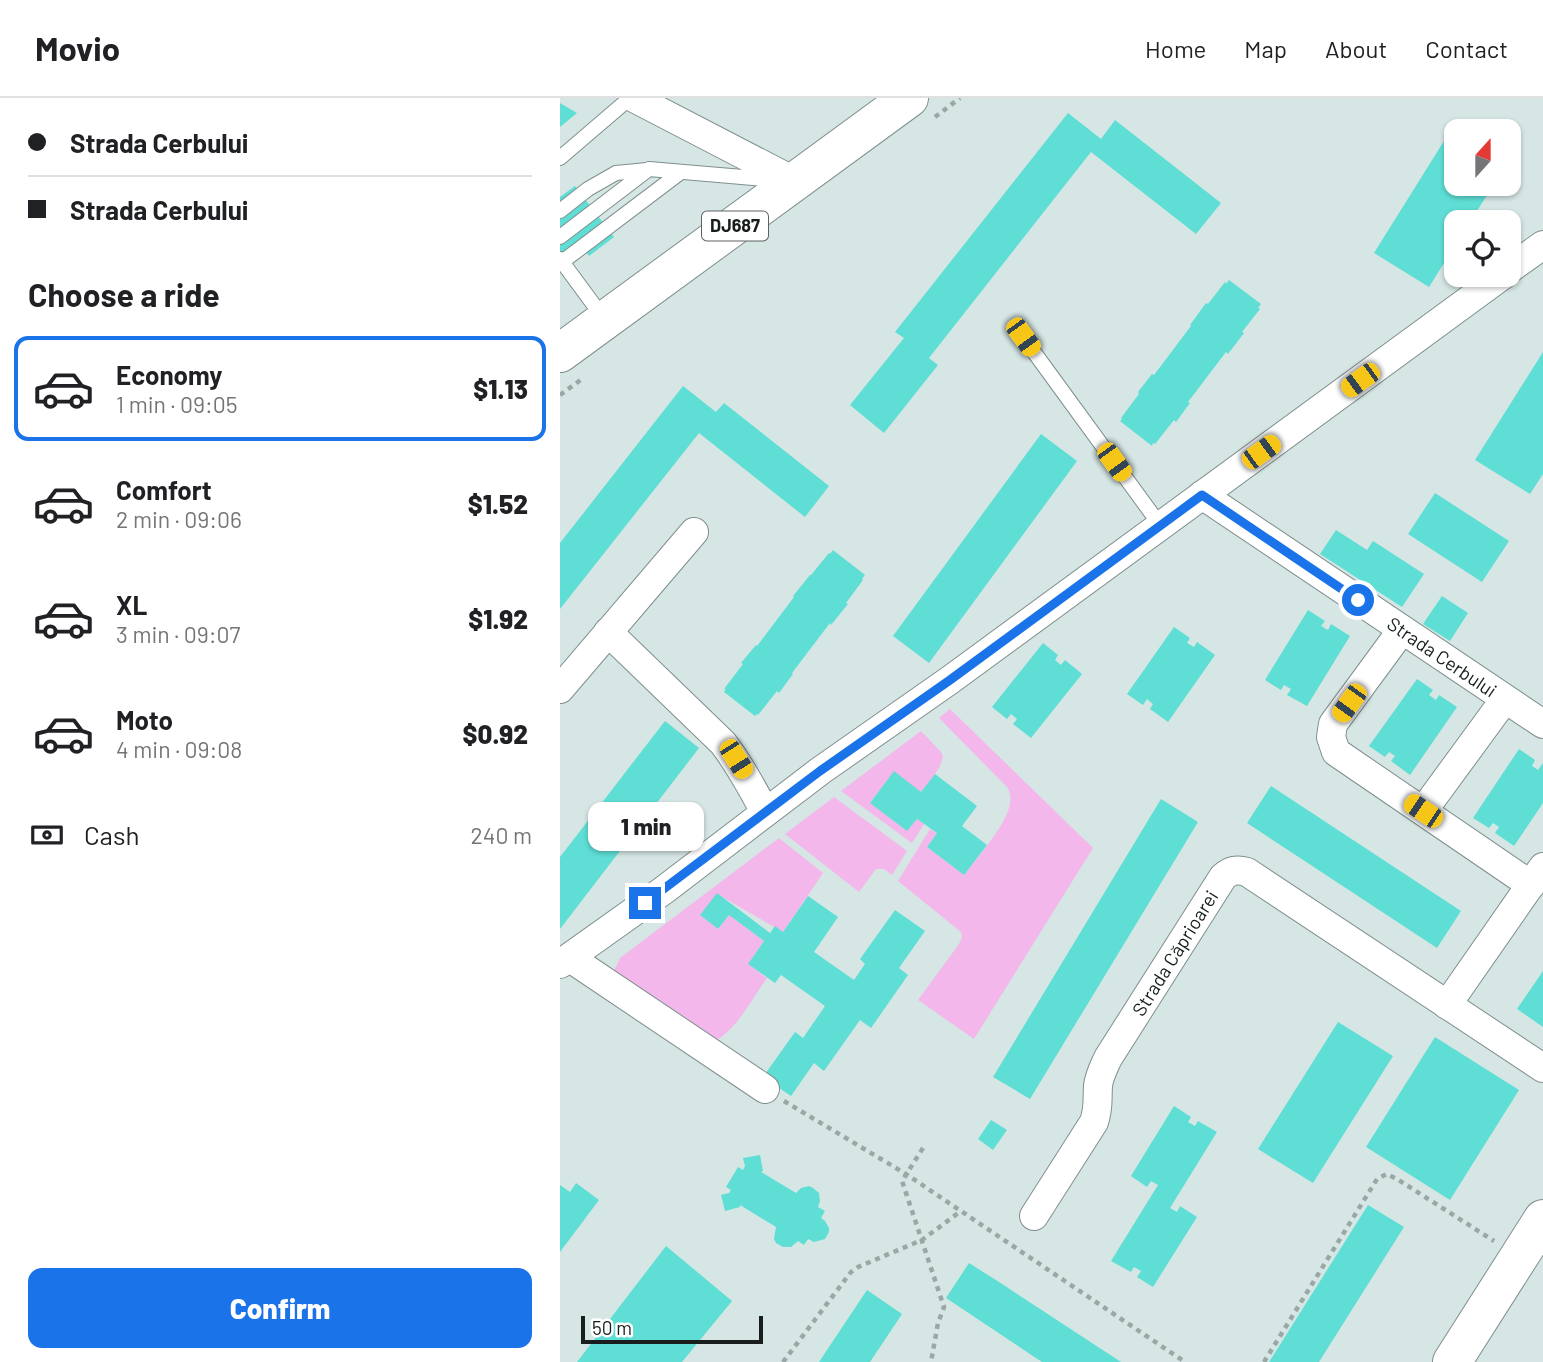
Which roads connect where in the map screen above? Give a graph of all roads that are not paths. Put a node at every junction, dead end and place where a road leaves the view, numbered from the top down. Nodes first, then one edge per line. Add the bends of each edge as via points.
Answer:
1 (909, 98) edge
2 (637, 99) edge
3 (560, 158) edge
4 (649, 169) junction
5 (681, 172) junction
6 (796, 182) junction
7 (560, 211) edge
8 (560, 236) edge
9 (1543, 245) edge
10 (561, 260) edge
11 (1521, 261) edge
12 (1487, 287) edge
13 (606, 320) junction
14 (1023, 337) dead end
15 (560, 353) edge
16 (1202, 495) junction
17 (1160, 525) junction
18 (694, 532) dead end
19 (1402, 629) junction
20 (608, 632) junction
21 (560, 689) edge
22 (1505, 699) junction
23 (1543, 724) edge
24 (1423, 811) junction
25 (765, 812) junction
26 (1537, 876) edge
27 (565, 961) edge
28 (1447, 1005) junction
29 (1543, 1068) edge
30 (765, 1089) road end
31 (1034, 1216) dead end
32 (1543, 1219) edge
33 (1452, 1362) edge

1 - 6 main road, DJ687
2 - 3 lane
2 - 6 street
4 - 5 lane
4 - 7 lane via 615,173
4 - 8 lane
5 - 6 lane
5 - 10 lane
6 - 13 main road, DJ687
9 - 11 street
10 - 13 lane
12 - 16 street
13 - 15 main road, DJ687
14 - 17 lane
16 - 17 street
16 - 19 street, Strada Cerbului
17 - 25 street
18 - 20 street
19 - 22 street, Strada Cerbului
19 - 24 street via 1334,724 1331,737 1336,752
20 - 21 street
20 - 25 street via 723,743
22 - 23 street, Strada Cerbului
22 - 24 street
24 - 26 street
25 - 27 street
26 - 28 street
27 - 30 street
28 - 29 street, Strada Căprioarei
28 - 31 street, Strada Căprioarei via 1247,872 1230,871 1108,1058 1101,1072 1094,1122
32 - 33 main road

